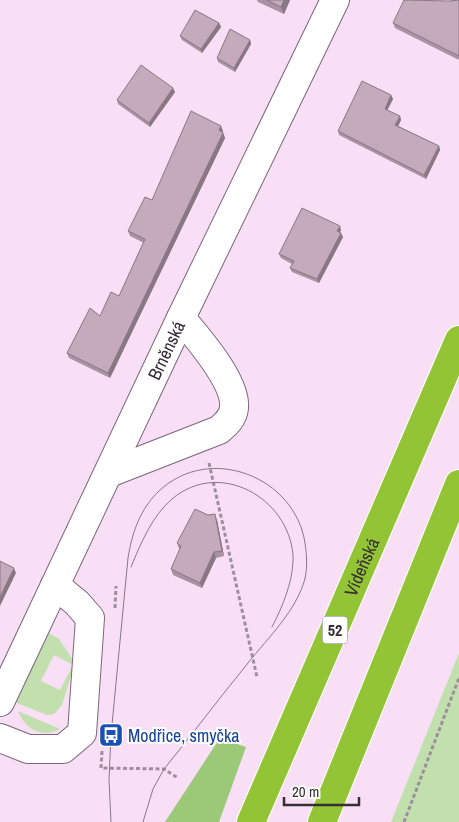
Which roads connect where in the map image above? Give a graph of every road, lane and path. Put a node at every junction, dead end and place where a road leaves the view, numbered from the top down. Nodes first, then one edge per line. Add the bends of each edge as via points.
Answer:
1 (335, 0) edge
2 (181, 318) junction
3 (459, 340) edge
4 (208, 458) dead end
5 (109, 473) junction
6 (459, 484) edge
7 (55, 585) junction
8 (257, 677) dead end
9 (459, 678) edge
10 (0, 702) edge
11 (0, 738) edge
12 (101, 768) dead end
13 (178, 778) dead end
14 (251, 822) edge
15 (322, 822) edge
16 (404, 822) edge

1 - 2 street, Brněnská
2 - 5 street, Brněnská
2 - 5 street via 215,360 234,397 229,422 219,430
3 - 14 highway, Vídeňská / 52
4 - 8 path
5 - 7 street, Brněnská
6 - 15 highway
7 - 10 street, Brněnská
7 - 11 street via 90,618 82,733 63,749 28,749
9 - 16 path
12 - 13 path via 164,769

